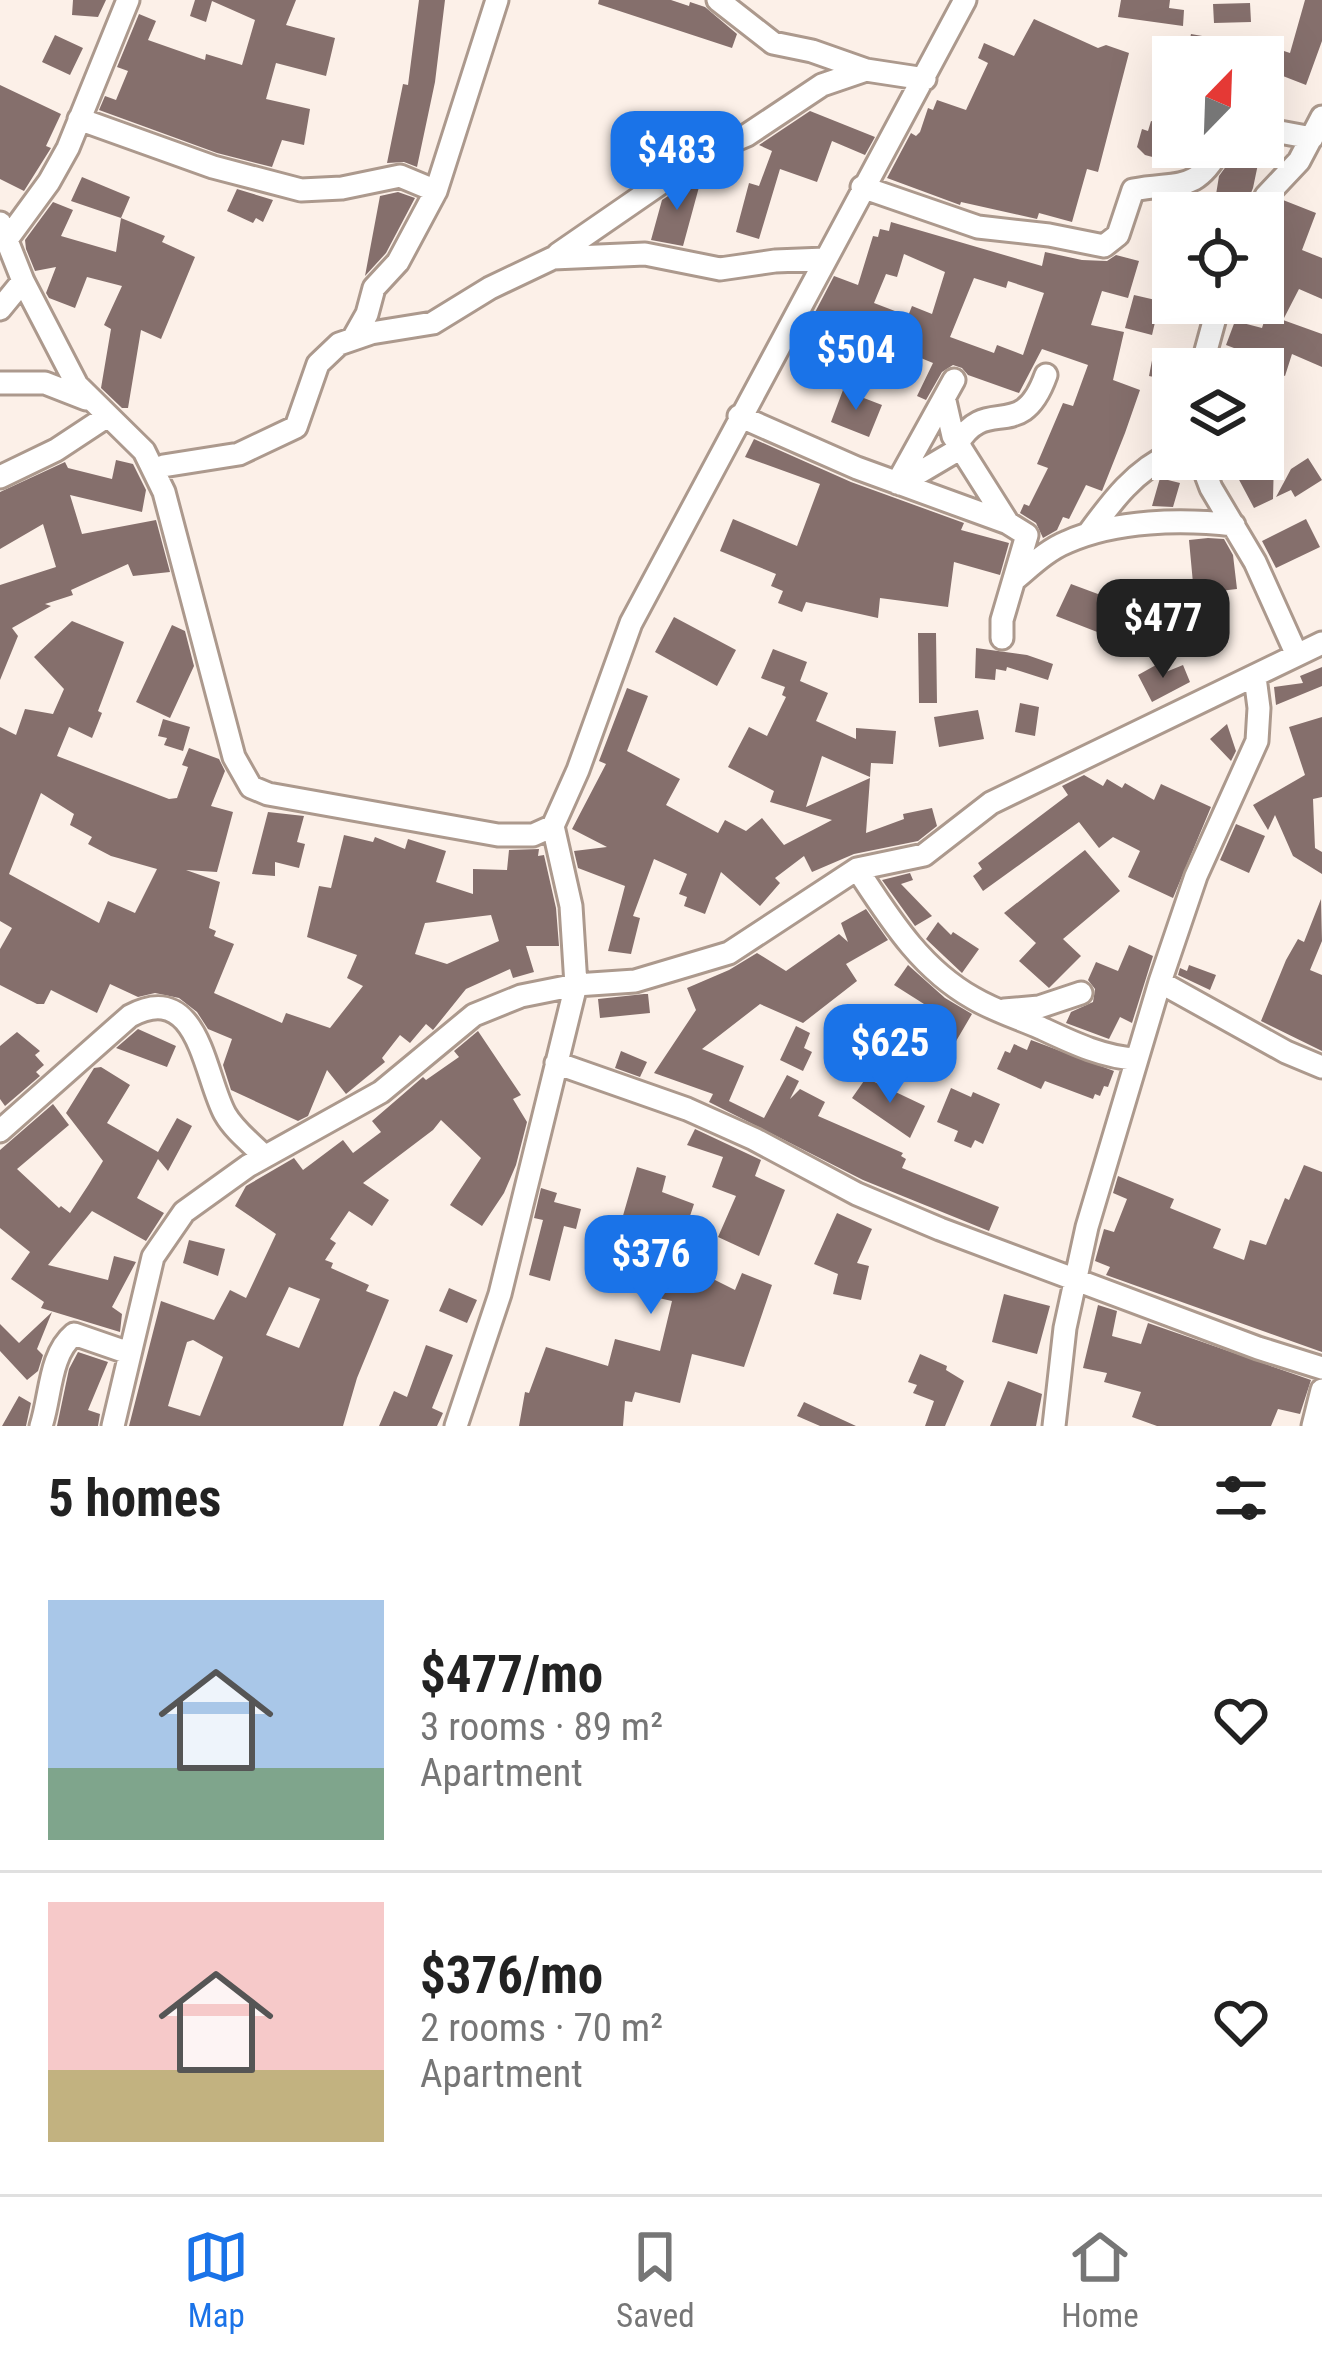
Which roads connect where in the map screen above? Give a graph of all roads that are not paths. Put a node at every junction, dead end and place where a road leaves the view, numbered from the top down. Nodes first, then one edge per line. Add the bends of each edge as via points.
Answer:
1 (128, 0) edge
2 (497, 0) edge
3 (718, 0) edge
4 (965, 0) edge
5 (866, 70) junction
6 (925, 80) junction
7 (79, 119) junction
8 (1317, 128) edge
9 (1284, 129) edge
10 (1210, 168) edge
11 (862, 187) junction
12 (436, 191) junction
13 (1270, 192) edge
14 (4, 231) edge
15 (553, 258) junction
16 (825, 259) junction
17 (23, 281) junction
18 (0, 309) edge
19 (354, 337) junction
20 (1046, 375) dead end
21 (0, 383) edge
22 (88, 400) junction
23 (740, 416) junction
24 (106, 417) junction
25 (959, 446) junction
26 (1152, 463) edge
27 (164, 466) dead end
28 (0, 477) edge
29 (1208, 480) edge
30 (898, 484) junction
31 (1008, 524) junction
32 (1234, 525) junction
33 (1088, 534) junction
34 (1014, 580) junction
35 (1002, 638) dead end
36 (1322, 643) edge
37 (1295, 653) junction
38 (1255, 677) junction
39 (553, 826) junction
40 (857, 869) junction
41 (1160, 982) junction
42 (576, 985) junction
43 (1081, 993) dead end
44 (997, 1010) junction
45 (1137, 1059) junction
46 (556, 1064) junction
47 (1322, 1067) edge
48 (0, 1131) edge
49 (264, 1156) junction
50 (1075, 1277) junction
51 (129, 1353) junction
52 (1322, 1369) edge
53 (1322, 1390) edge
54 (41, 1426) edge
55 (112, 1426) edge
56 (457, 1426) edge
57 (1054, 1426) edge
58 (1313, 1426) edge

1 - 7 street
2 - 12 street
3 - 5 street via 766,40
4 - 6 street
5 - 6 street
5 - 15 street via 803,95 709,151
6 - 11 street
7 - 12 street via 301,190 400,176
7 - 14 street via 49,182
8 - 9 street
8 - 13 street
10 - 11 street via 1196,179 1133,190 1118,235 1104,246 978,227
11 - 16 street
12 - 19 street via 398,262 374,288
14 - 17 street
15 - 16 street via 646,254 720,269
15 - 19 street via 433,323
16 - 23 street
17 - 18 street
17 - 22 street
19 - 27 street via 318,364 296,427 239,454
20 - 25 street via 1024,412 976,423
21 - 22 street via 45,382
22 - 24 street
23 - 30 street
23 - 39 street via 631,623
24 - 28 street
24 - 39 street via 158,474 234,757 250,787 498,835 533,836
25 - 30 street
25 - 30 street via 950,391
25 - 31 street
26 - 33 street
29 - 32 street
30 - 31 street
31 - 34 street via 1027,535
32 - 33 street
32 - 37 street
33 - 34 street
34 - 35 street
36 - 37 street
37 - 38 street
38 - 40 street via 991,803 924,855
38 - 41 street via 1257,741
39 - 42 street via 572,906
40 - 42 street via 729,953 635,981
40 - 44 street via 928,966
41 - 45 street
41 - 47 street
42 - 46 street
42 - 49 street via 474,1015 381,1091
43 - 44 street
44 - 45 street
45 - 50 street
46 - 50 street via 687,1109 897,1212
46 - 56 street via 500,1294
48 - 49 street via 130,1016 162,1008 198,1036 228,1119
49 - 51 street via 184,1212 166,1234
50 - 52 street
50 - 57 street
51 - 54 street via 74,1334 58,1355
51 - 55 street
53 - 58 street

